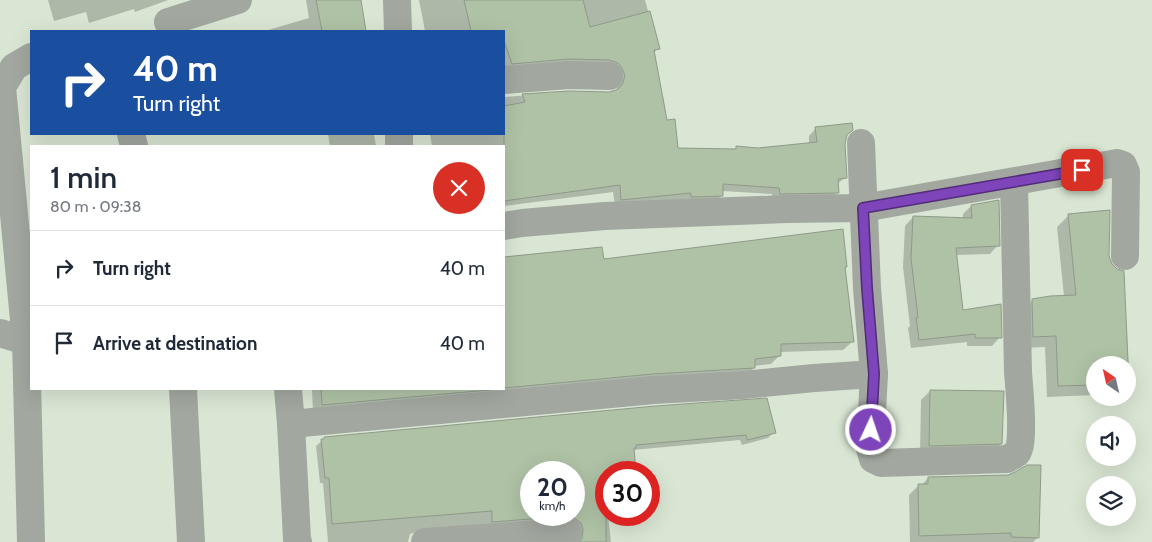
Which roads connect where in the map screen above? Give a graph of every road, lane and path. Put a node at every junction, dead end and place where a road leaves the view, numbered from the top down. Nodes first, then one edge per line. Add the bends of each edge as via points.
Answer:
1 (238, 0) edge
2 (397, 0) edge
3 (168, 22) dead end
4 (398, 30) edge
5 (30, 58) edge
6 (609, 76) dead end
7 (505, 80) edge
8 (861, 143) dead end
9 (1014, 182) junction
10 (863, 208) junction
11 (505, 226) edge
12 (1125, 256) dead end
13 (0, 333) edge
14 (29, 341) edge
15 (874, 374) junction
16 (183, 390) edge
17 (288, 390) edge
18 (291, 424) junction
19 (568, 532) dead end
20 (32, 542) edge
21 (191, 542) edge
22 (298, 542) edge
23 (425, 542) edge

1 - 3 street
2 - 4 street
5 - 14 street via 14,67 2,87
6 - 7 street via 569,75
8 - 10 street
9 - 10 street
9 - 12 street via 1117,164 1123,166 1126,172
9 - 15 street via 1021,445 1017,453 1007,459 881,463 874,459 870,449
10 - 11 street via 605,216
10 - 15 street
13 - 14 street
14 - 20 street
15 - 18 street via 654,390
16 - 21 street
17 - 18 street
18 - 22 street
19 - 23 street

